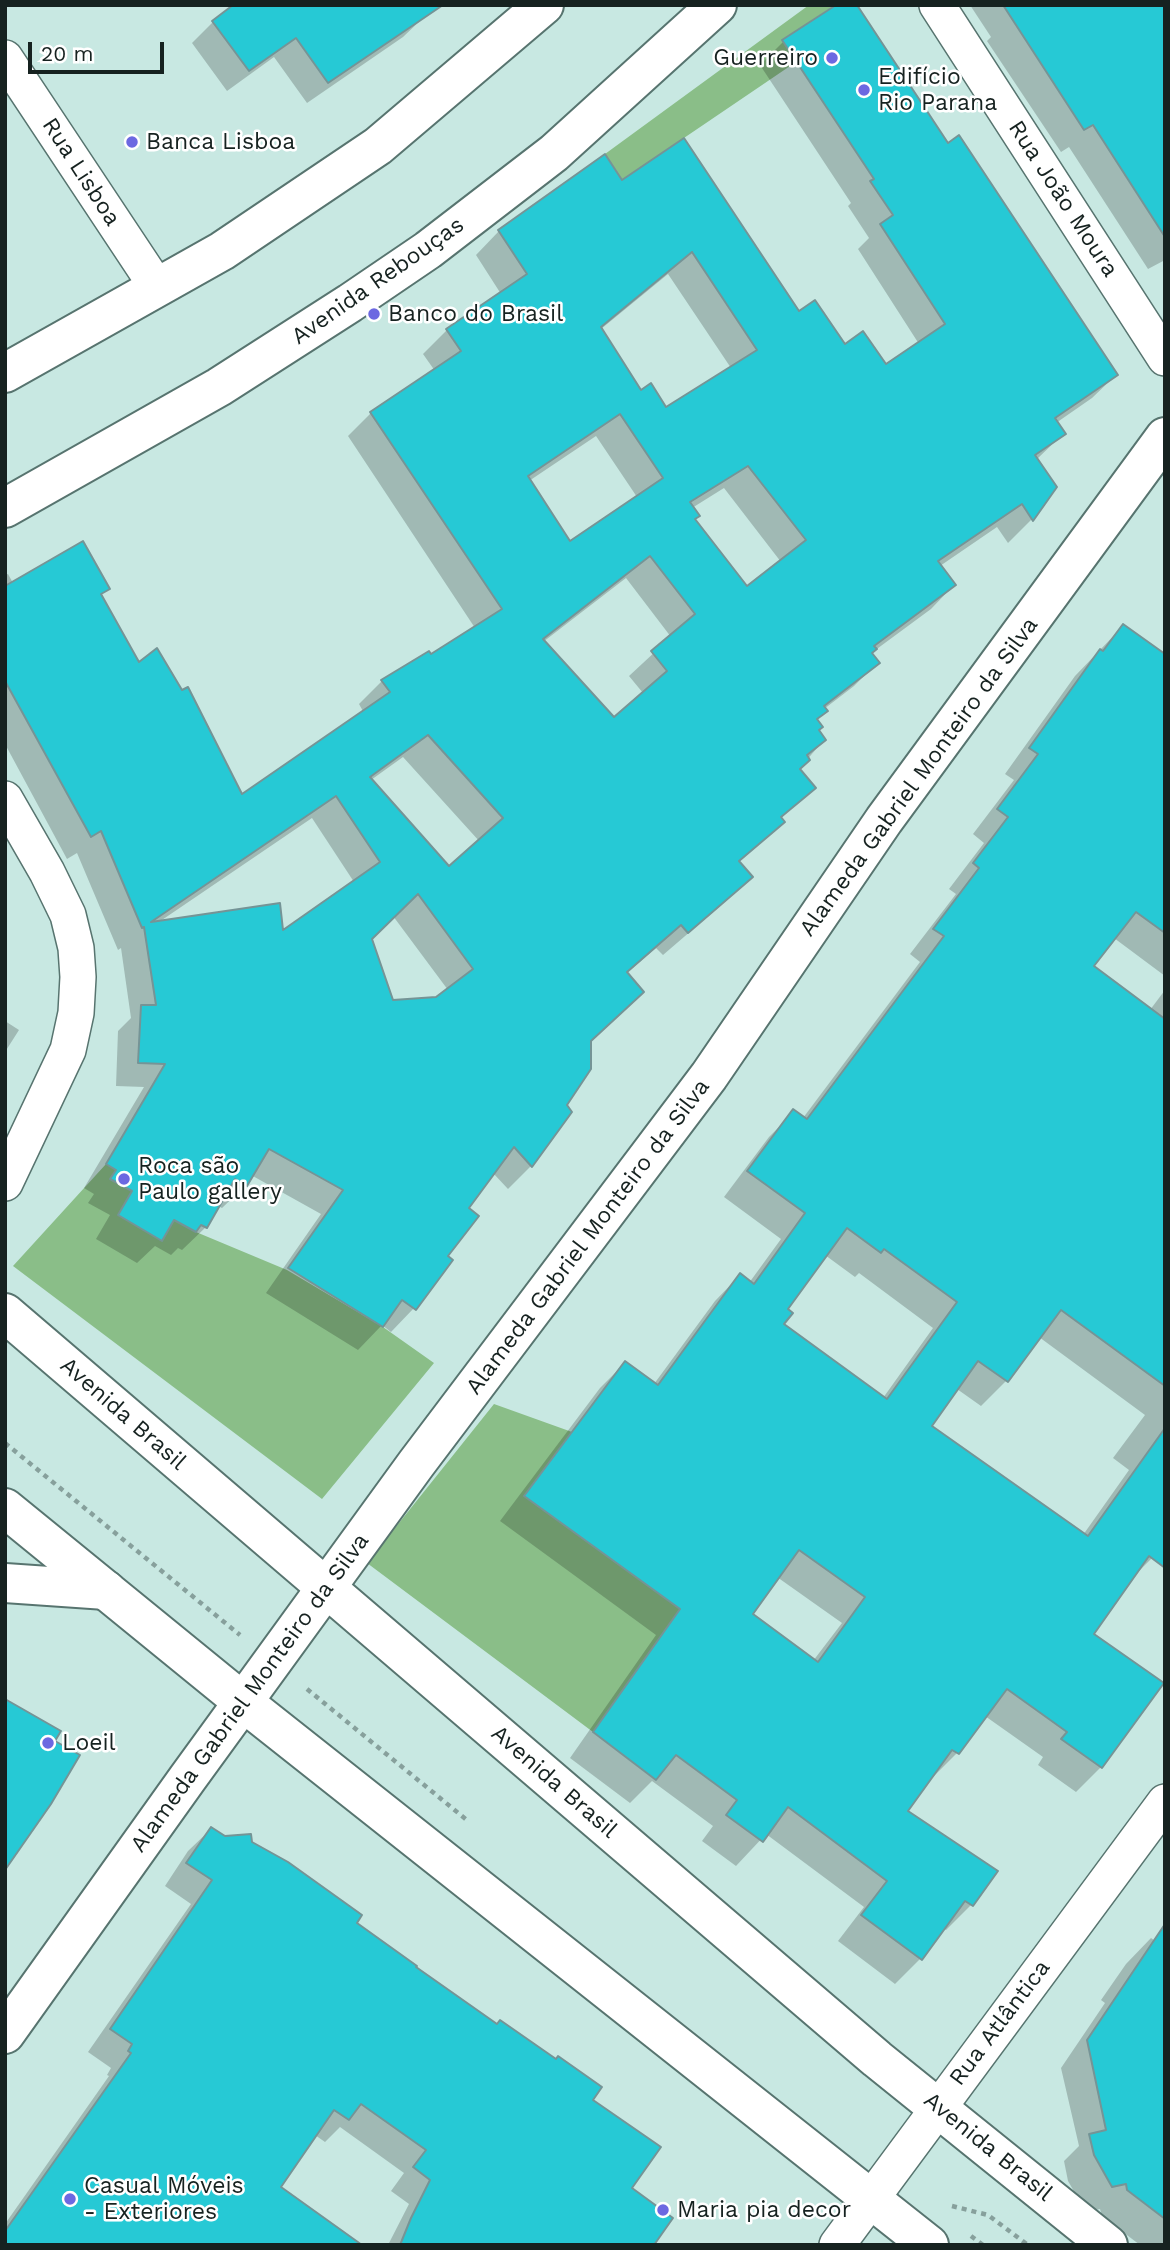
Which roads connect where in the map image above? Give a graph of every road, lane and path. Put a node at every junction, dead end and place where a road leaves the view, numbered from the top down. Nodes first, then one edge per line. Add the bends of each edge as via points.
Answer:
1 (544, 5) edge
2 (717, 5) edge
3 (937, 5) edge
4 (5, 58) edge
5 (157, 287) junction
6 (1165, 358) edge
7 (5, 373) edge
8 (1165, 438) edge
9 (5, 508) edge
10 (5, 799) edge
11 (5, 1183) edge
12 (5, 1313) edge
13 (5, 1508) edge
14 (5, 1583) edge
15 (327, 1587) junction
16 (106, 1591) junction
17 (243, 1702) junction
18 (1165, 1802) edge
19 (5, 2034) edge
20 (938, 2108) junction
21 (871, 2199) junction
22 (944, 2205) dead end
23 (837, 2245) edge
24 (929, 2245) edge
25 (1028, 2245) edge
26 (1108, 2245) edge

1 - 5 main road via 379,146 222,251
2 - 9 main road, Avenida Rebouças via 554,153 428,250 219,387
3 - 6 street, Rua João Moura
4 - 5 street, Rua Lisboa
5 - 7 main road
8 - 15 main road, Alameda Gabriel Monteiro da Silva via 884,820 709,1076
10 - 11 street via 68,915 78,977 68,1050
12 - 15 main road, Avenida Brasil
13 - 16 main road
14 - 16 main road
15 - 17 main road, Alameda Gabriel Monteiro da Silva
15 - 20 main road, Avenida Brasil
16 - 17 main road
17 - 19 main road, Alameda Gabriel Monteiro da Silva
17 - 21 main road
18 - 20 street, Rua Atlântica
20 - 21 street, Rua Atlântica
20 - 26 main road, Avenida Brasil
21 - 23 street, Rua Atlântica
21 - 24 main road
22 - 25 path via 988,2215

